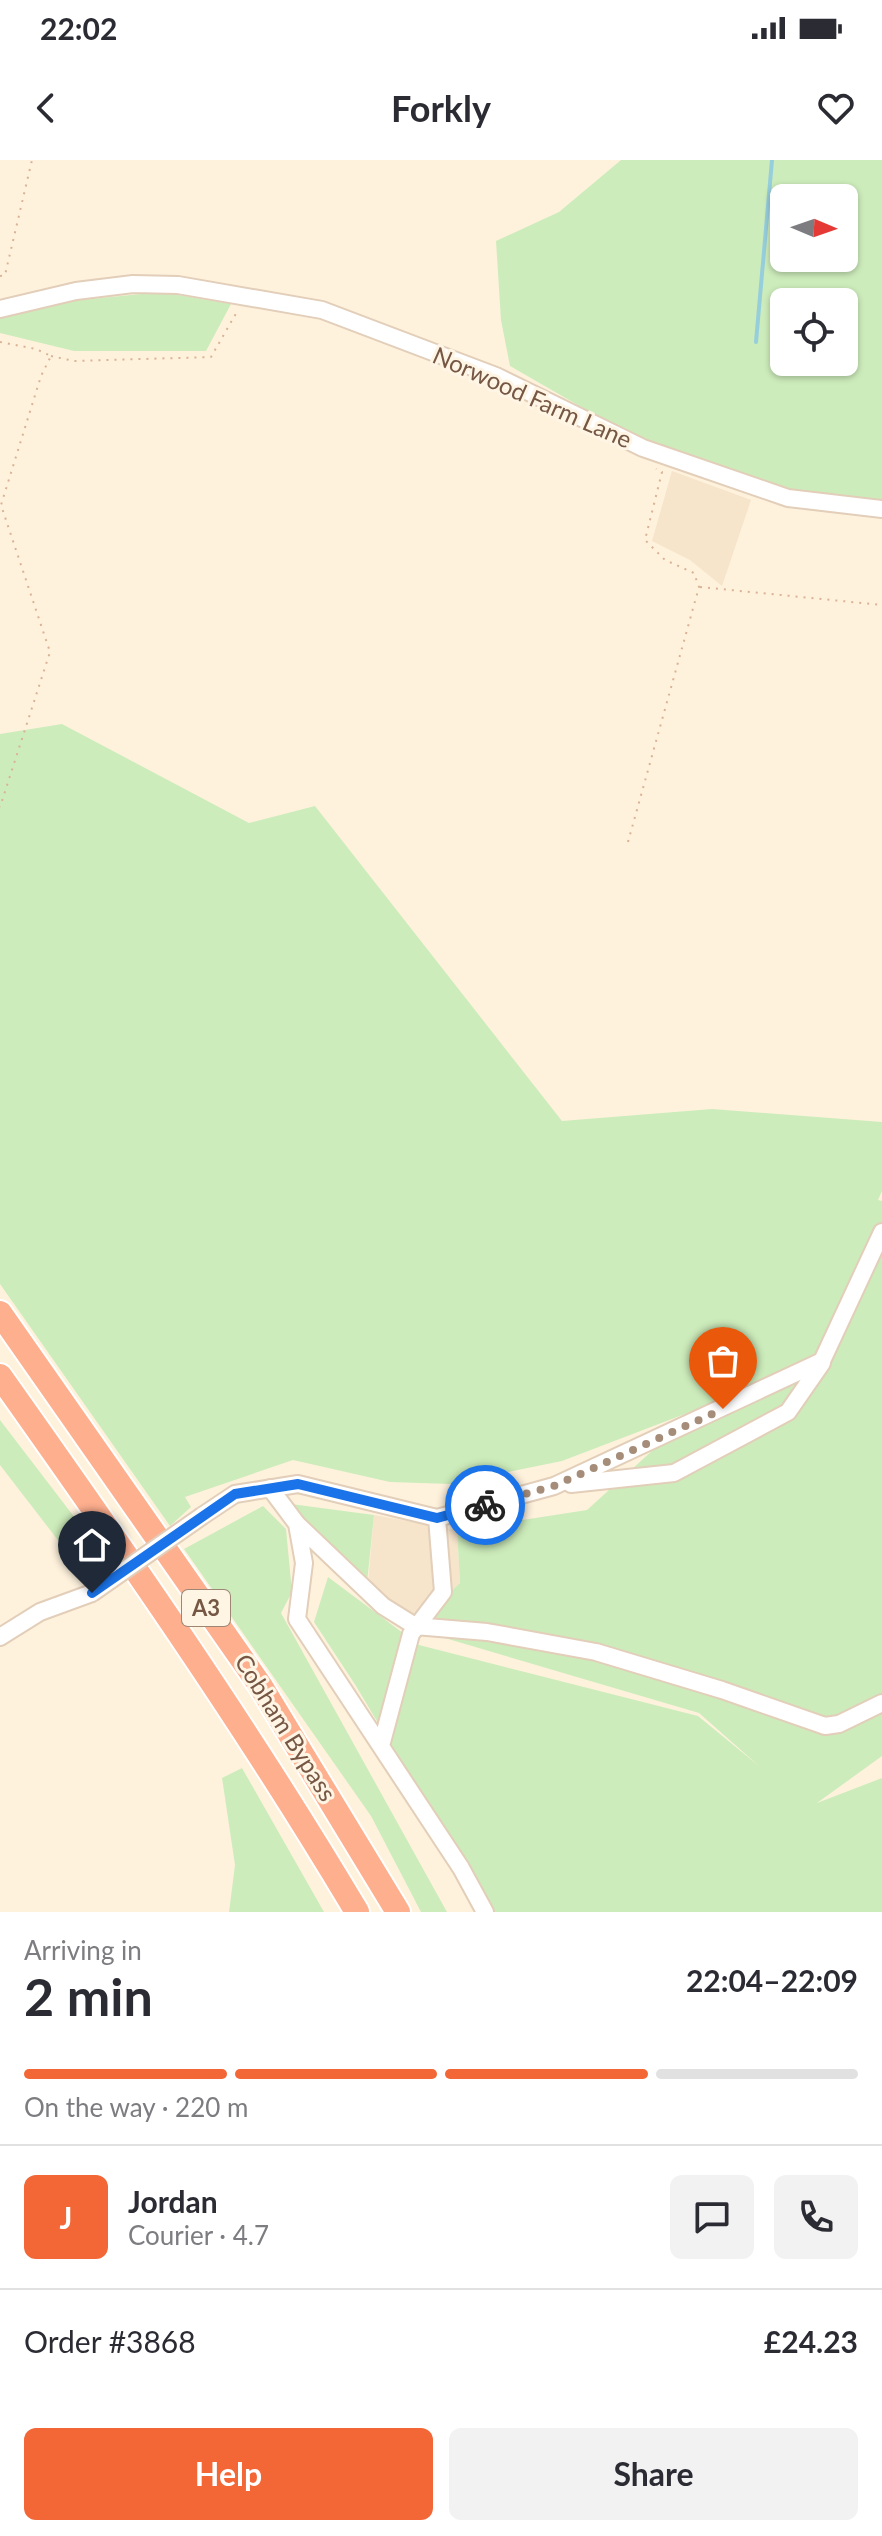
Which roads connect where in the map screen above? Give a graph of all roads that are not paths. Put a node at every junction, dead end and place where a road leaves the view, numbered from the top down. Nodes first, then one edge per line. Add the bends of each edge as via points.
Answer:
1 (0, 309) edge
2 (882, 509) edge
3 (882, 1232) edge
4 (0, 1313) edge
5 (822, 1361) junction
6 (0, 1376) edge
7 (554, 1486) junction
8 (270, 1488) junction
9 (437, 1518) junction
10 (297, 1524) junction
11 (335, 1560) junction
12 (301, 1589) junction
13 (415, 1626) junction
14 (0, 1637) edge
15 (882, 1703) edge
16 (381, 1746) junction
17 (357, 1912) edge
18 (398, 1912) edge
19 (485, 1912) edge

1 - 2 street, Norwood Farm Lane via 133,284 178,285 322,310 496,376 643,448 788,498
3 - 5 street
4 - 18 highway, Cobham Bypass / A3 via 260,1685
5 - 7 street
5 - 7 street via 788,1412 674,1473
6 - 17 highway, Cobham Bypass / A3 via 210,1679
7 - 9 street
8 - 9 street via 298,1484
8 - 10 street
8 - 14 street, bridge via 235,1494 92,1593 40,1612
9 - 13 street via 443,1592
10 - 11 street
10 - 12 street via 304,1563
11 - 12 street via 311,1570
11 - 13 street via 392,1613
12 - 16 street via 297,1619
13 - 15 street via 487,1632 596,1652 825,1726
13 - 16 street
16 - 19 street

